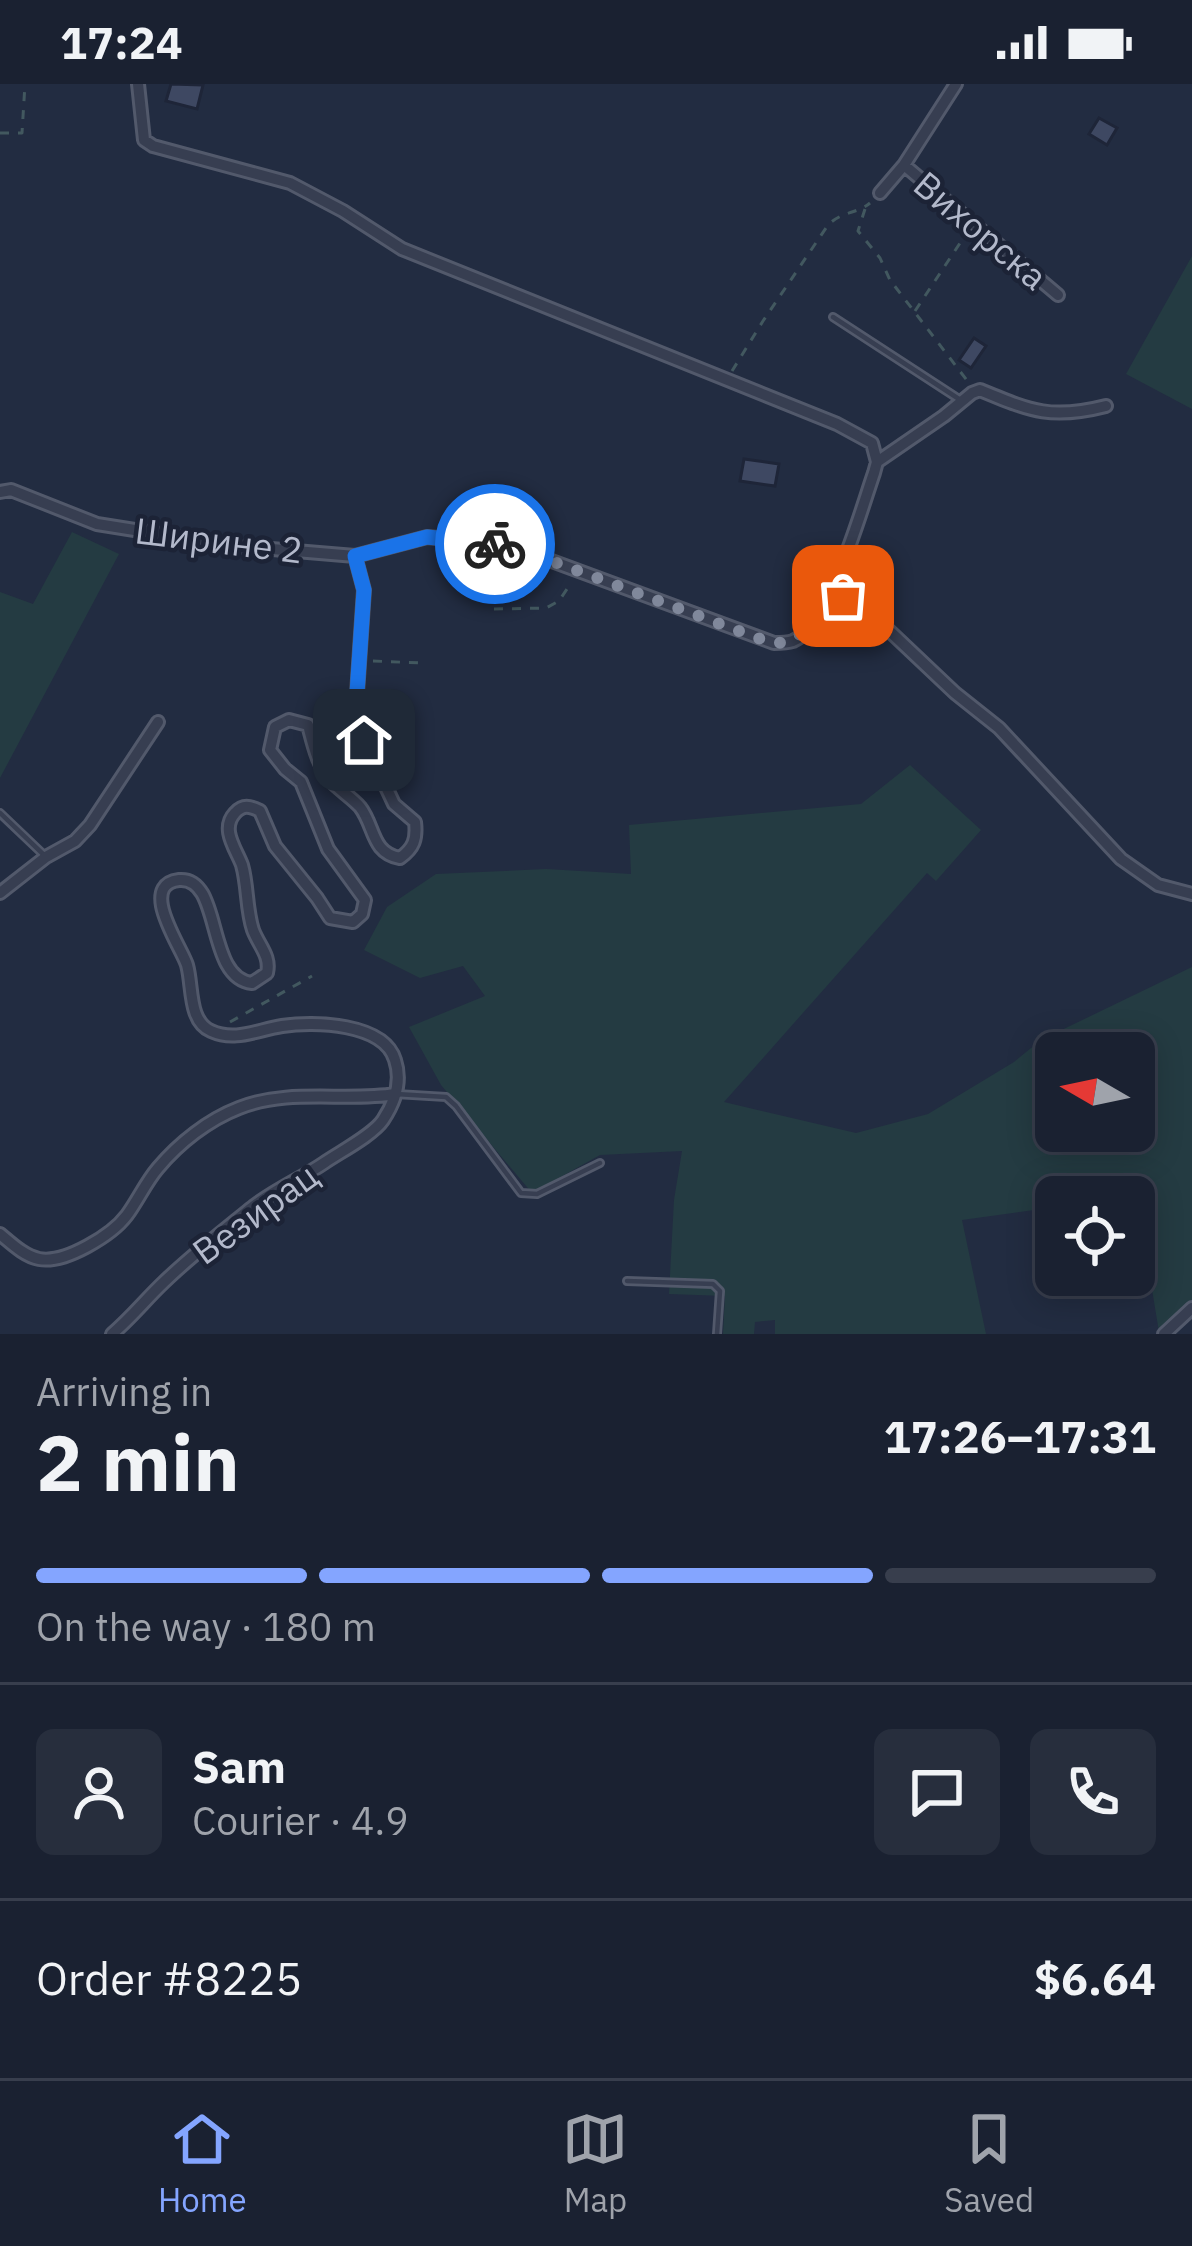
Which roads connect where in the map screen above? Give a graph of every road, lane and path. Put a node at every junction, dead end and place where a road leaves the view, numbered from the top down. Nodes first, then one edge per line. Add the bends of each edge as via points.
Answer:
1 (25, 84) edge
2 (137, 84) edge
3 (956, 84) edge
4 (0, 133) edge
5 (904, 165) junction
6 (880, 193) dead end
7 (973, 224) junction
8 (1058, 296) dead end
9 (914, 313) junction
10 (833, 317) dead end
11 (728, 380) junction
12 (967, 397) junction
13 (1106, 406) dead end
14 (877, 462) junction
15 (0, 492) edge
16 (355, 556) junction
17 (578, 570) junction
18 (832, 592) junction
19 (494, 609) dead end
20 (360, 661) junction
21 (421, 663) dead end
22 (158, 722) dead end
23 (0, 813) edge
24 (46, 856) junction
25 (0, 893) edge
26 (1192, 894) edge
27 (313, 976) dead end
28 (232, 1021) dead end
29 (396, 1094) junction
30 (601, 1163) dead end
31 (0, 1234) edge
32 (627, 1281) dead end
33 (1192, 1308) edge
34 (1185, 1320) edge
35 (112, 1334) edge
36 (717, 1334) edge
37 (1164, 1334) edge

1 - 4 path via 22,133
2 - 11 street via 144,140 153,146 290,183 402,249
3 - 5 street
5 - 6 street
5 - 7 street, Вихорска
7 - 8 street, Вихорска
7 - 9 path
9 - 11 path via 858,231 866,207 844,213 827,225
9 - 12 path via 966,377
10 - 12 lane
11 - 14 street via 860,435
12 - 13 street via 980,390 1037,412
12 - 14 street
14 - 18 street, Ширине 2
15 - 16 street, Ширине 2 via 97,524
16 - 17 street, Ширине 2 via 427,537 492,543
16 - 20 street via 364,590
17 - 18 street, Ширине 2 via 774,644 806,632
17 - 19 path via 560,601 546,608
18 - 26 street via 880,622 999,728 1121,860 1158,886
20 - 21 path
20 - 29 street via 356,708 364,740 394,804 415,823 408,852 390,856 373,841 361,808 328,778 308,724 275,727 270,750 301,782 328,849 365,899 362,914 353,922 329,918 251,806 233,814 229,835 267,974 252,983 234,975 205,897 188,882 170,884 161,905 202,1026 238,1036 318,1023 373,1035 396,1062
22 - 24 street via 90,825
23 - 24 lane
24 - 25 street
27 - 28 path
29 - 30 lane via 446,1097 521,1192 537,1194
29 - 31 street via 305,1096 240,1108 184,1140 125,1219 61,1258 41,1260
29 - 35 street, Везирац via 381,1124 258,1203
32 - 36 lane via 713,1284 720,1291
33 - 34 street
34 - 37 street

